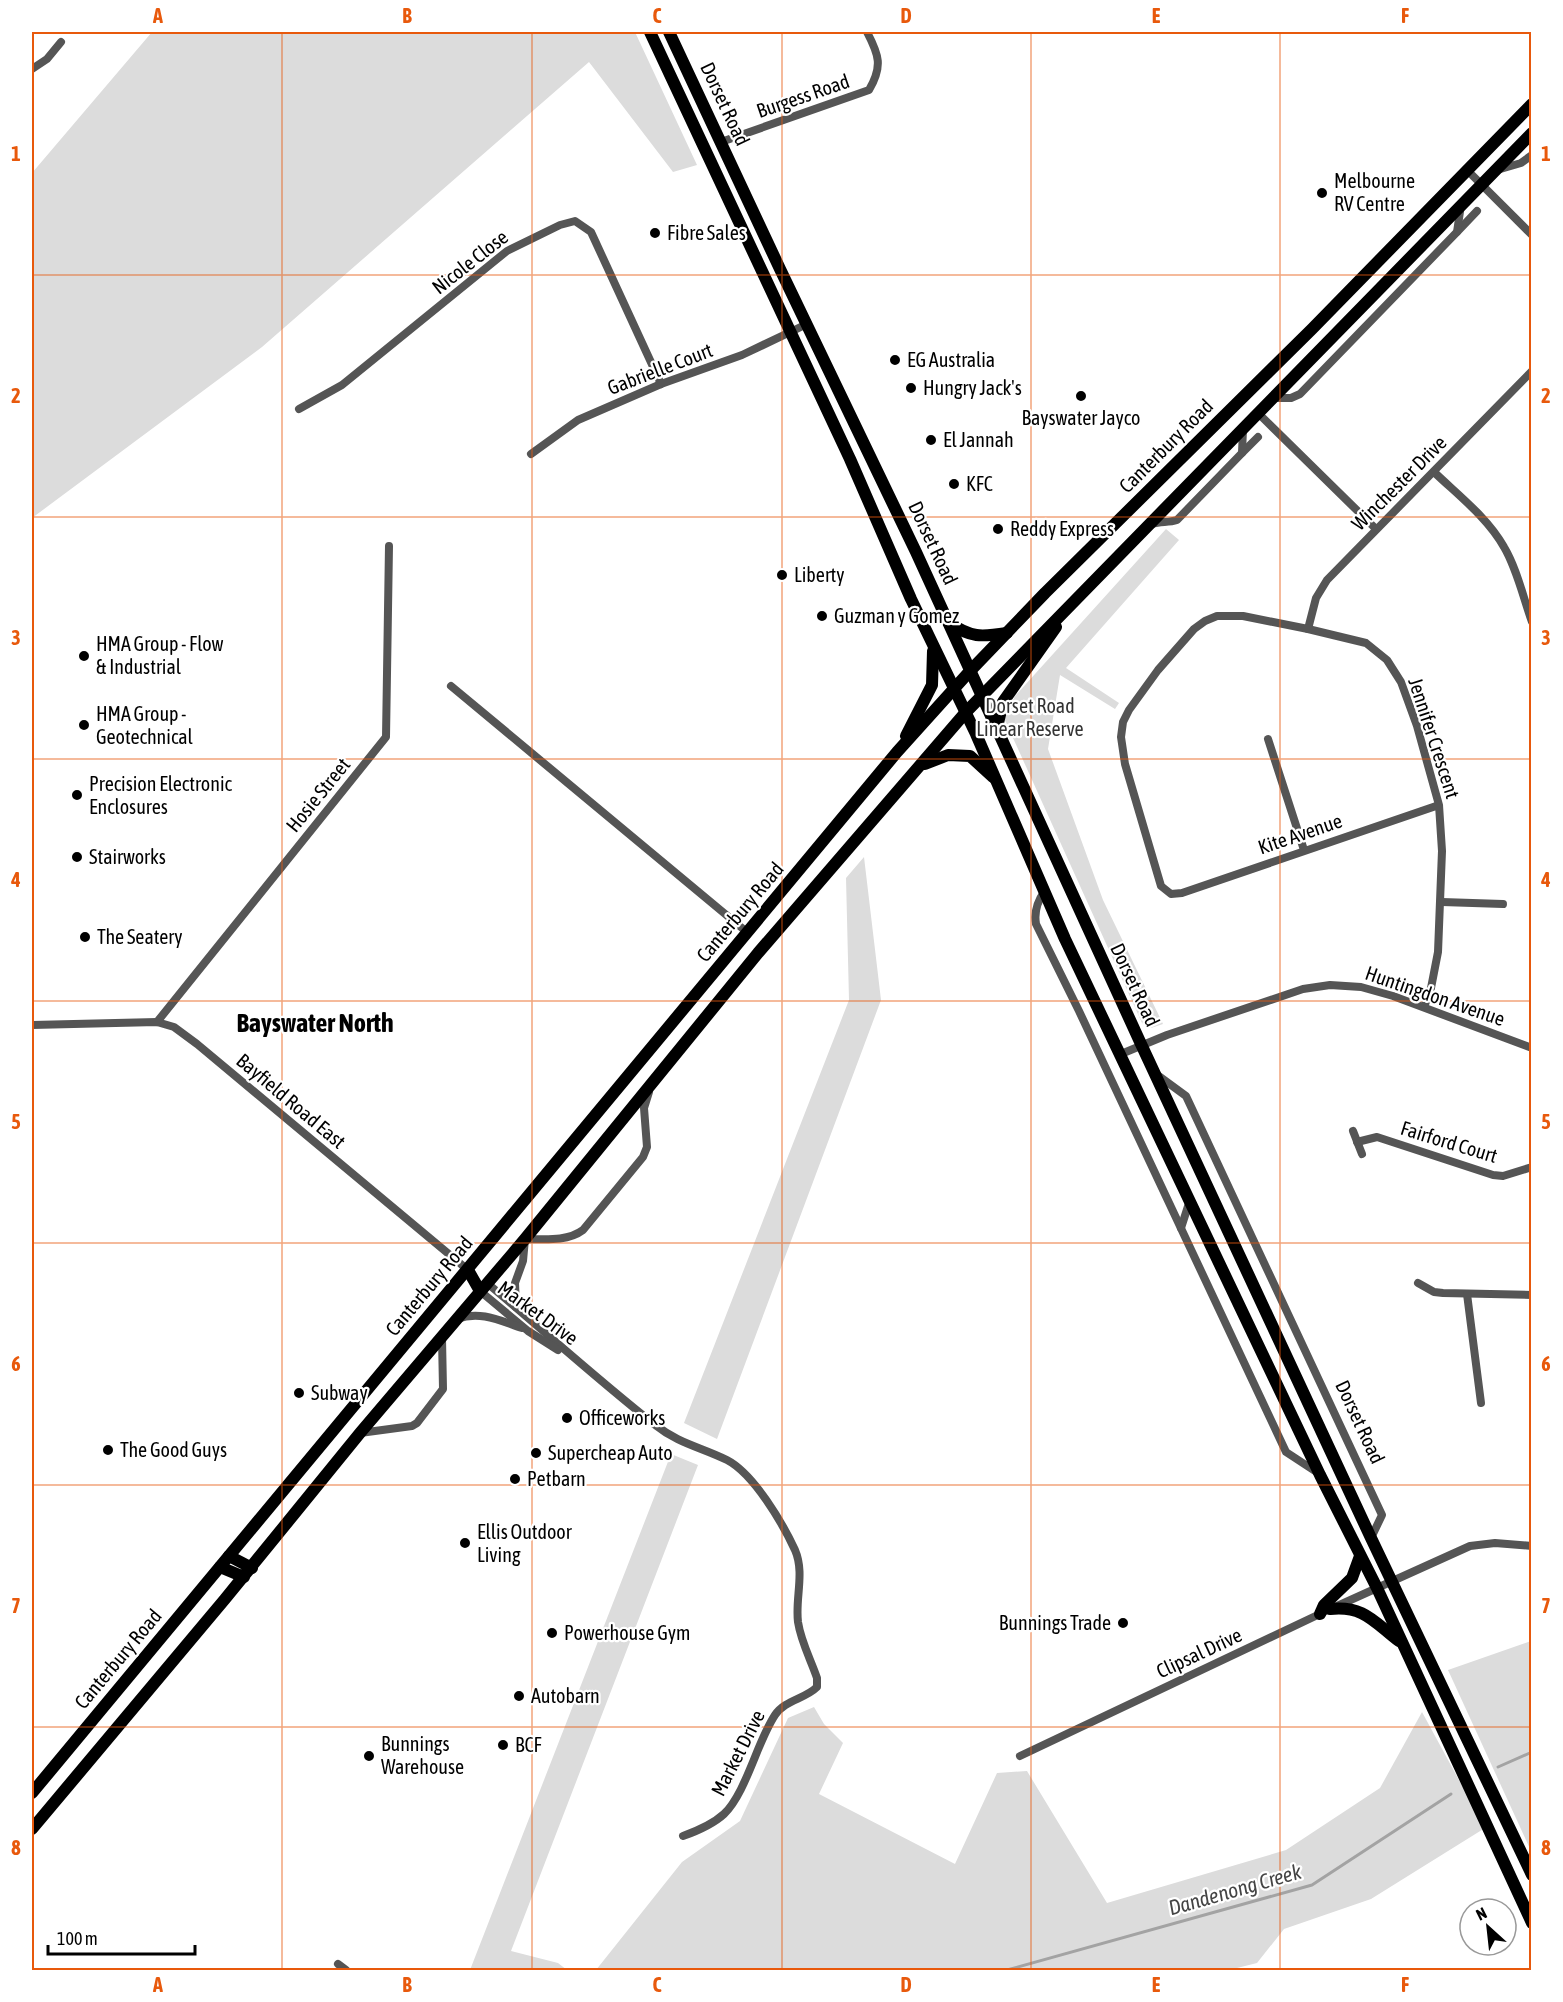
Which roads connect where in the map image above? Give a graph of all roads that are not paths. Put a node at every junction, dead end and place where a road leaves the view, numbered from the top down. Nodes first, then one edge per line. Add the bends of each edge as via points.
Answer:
1 (650, 32) edge
2 (669, 32) edge
3 (867, 32) edge
4 (61, 42) dead end
5 (32, 69) edge
6 (1532, 104) edge
7 (1532, 134) edge
8 (721, 142) junction
9 (705, 149) junction
10 (1532, 155) edge
11 (1495, 171) junction
12 (1465, 172) junction
13 (1480, 186) junction
14 (1461, 205) junction
15 (1477, 211) dead end
16 (1457, 232) junction
17 (1532, 235) edge
18 (807, 324) junction
19 (790, 332) junction
20 (1532, 371) edge
21 (661, 384) junction
22 (1242, 397) junction
23 (1274, 398) junction
24 (299, 409) dead end
25 (1259, 414) junction
26 (1243, 429) junction
27 (1258, 437) dead end
28 (1242, 453) junction
29 (531, 454) dead end
30 (1434, 472) junction
31 (1151, 525) junction
32 (1376, 529) junction
33 (389, 546) dead end
34 (1080, 595) junction
35 (947, 621) junction
36 (1532, 622) edge
37 (1308, 629) junction
38 (1007, 633) junction
39 (933, 646) junction
40 (970, 671) junction
41 (451, 686) dead end
42 (954, 689) junction
43 (981, 695) junction
44 (966, 712) junction
45 (997, 727) junction
46 (1268, 739) dead end
47 (897, 752) junction
48 (919, 767) junction
49 (996, 780) junction
50 (1439, 805) junction
51 (1304, 850) junction
52 (1044, 892) junction
53 (1171, 894) joint
54 (1442, 902) junction
55 (1503, 904) dead end
56 (748, 933) junction
57 (1424, 1007) junction
58 (157, 1022) junction
59 (32, 1025) edge
60 (657, 1042) junction
61 (1141, 1044) junction
62 (1532, 1048) edge
63 (1121, 1054) junction
64 (674, 1055) junction
65 (1155, 1074) junction
66 (656, 1078) junction
67 (1353, 1131) dead end
68 (1357, 1142) junction
69 (1362, 1154) dead end
70 (1532, 1167) edge
71 (1190, 1200) junction
72 (1181, 1227) junction
73 (525, 1239) junction
74 (468, 1270) junction
75 (1418, 1283) dead end
76 (484, 1287) junction
77 (1467, 1294) junction
78 (1532, 1295) edge
79 (516, 1307) junction
80 (457, 1319) junction
81 (528, 1331) junction
82 (442, 1338) junction
83 (560, 1348) junction
84 (1481, 1403) dead end
85 (360, 1433) junction
86 (1320, 1475) junction
87 (1371, 1538) junction
88 (1532, 1546) edge
89 (229, 1556) junction
90 (1360, 1556) junction
91 (220, 1567) junction
92 (248, 1572) junction
93 (1392, 1581) junction
94 (1377, 1588) junction
95 (1325, 1612) junction
96 (1400, 1641) junction
97 (1020, 1756) dead end
98 (32, 1793) edge
99 (32, 1828) edge
100 (683, 1836) dead end
101 (1532, 1875) edge
102 (1532, 1923) edge
103 (338, 1964) dead end
104 (346, 1971) edge

1 - 9 main road, Dorset Road
2 - 8 main road, Dorset Road
3 - 8 street, Burgess Road via 878,54 878,75 869,90
4 - 5 street
6 - 12 main road, Canterbury Road
7 - 11 main road, Canterbury Road
8 - 9 main road
8 - 18 main road, Dorset Road
9 - 19 main road, Dorset Road
10 - 11 street, Canterbury Road
11 - 13 main road, Canterbury Road
12 - 13 street
12 - 22 main road, Canterbury Road
13 - 14 main road, Canterbury Road
13 - 17 street
14 - 16 street
14 - 23 main road, Canterbury Road
15 - 16 street
16 - 23 street via 1300,394
18 - 19 street, Gabrielle Court
18 - 35 main road, Dorset Road
19 - 21 street, Gabrielle Court via 742,356
19 - 39 main road, Dorset Road
20 - 30 street, Winchester Drive
21 - 24 street, Nicole Close via 591,232 575,221 507,251 342,385
21 - 29 street, Gabrielle Court via 578,420
22 - 25 main road
22 - 38 main road, Canterbury Road
23 - 25 main road, Canterbury Road
25 - 26 main road, Canterbury Road
25 - 32 street
26 - 28 street
26 - 31 main road, Canterbury Road
27 - 28 street
28 - 31 street via 1177,520
30 - 32 street, Winchester Drive
30 - 36 street via 1503,545
31 - 34 main road, Canterbury Road
32 - 37 street, Winchester Drive via 1327,580 1316,598
33 - 58 street, Hosie Street via 386,737
34 - 43 main road, Canterbury Road
34 - 45 main road via 1003,702
35 - 38 main road via 969,635
35 - 40 main road, Dorset Road
37 - 50 street, Jennifer Crescent via 1366,643 1387,660 1411,707
37 - 53 street, Jennifer Crescent via 1243,616 1218,616 1205,621 1158,670 1129,710 1121,737 1125,764 1161,886
38 - 40 main road, Canterbury Road
39 - 42 main road, Dorset Road
39 - 47 main road via 932,684
40 - 42 main road, Canterbury Road
40 - 43 main road, Dorset Road
41 - 56 street
42 - 44 main road, Dorset Road
42 - 47 main road, Canterbury Road
43 - 44 main road, Canterbury Road
43 - 45 main road, Dorset Road
44 - 48 main road, Canterbury Road
44 - 49 main road, Dorset Road
45 - 61 main road, Dorset Road
46 - 51 street
47 - 56 main road, Canterbury Road
48 - 49 main road via 938,757 970,756
48 - 64 main road, Canterbury Road
49 - 52 main road, Dorset Road
50 - 51 street, Kite Avenue
50 - 54 street, Jennifer Crescent
51 - 53 street, Kite Avenue
52 - 63 main road, Dorset Road
52 - 72 street, Dorset Road via 1038,902 1036,924
54 - 55 street
54 - 57 street, Jennifer Crescent via 1436,965
56 - 60 main road, Canterbury Road
57 - 61 street, Huntingdon Avenue via 1361,987 1314,986
57 - 62 street, Huntingdon Avenue
58 - 59 street, Bayfield Road East
58 - 74 street, Bayfield Road East via 197,1044
60 - 64 main road
60 - 74 main road, Canterbury Road
61 - 63 street, Huntingdon Avenue
61 - 65 main road, Dorset Road
63 - 71 main road, Dorset Road
64 - 66 main road, Canterbury Road
65 - 87 main road, Dorset Road
65 - 87 street, Dorset Road via 1186,1096 1382,1515
66 - 73 main road, Canterbury Road
66 - 73 street via 644,1108 647,1147 638,1163 577,1234
67 - 68 street
68 - 69 street
68 - 70 street, Fairford Court via 1377,1137 1493,1175
71 - 72 street
71 - 86 main road, Dorset Road
72 - 86 street, Dorset Road via 1286,1452
73 - 76 main road, Canterbury Road
73 - 79 street via 515,1283
74 - 76 main road
74 - 89 main road, Canterbury Road
75 - 77 street via 1434,1292
76 - 79 street, Market Drive
76 - 80 main road, Canterbury Road
76 - 81 street, Market Drive
77 - 78 street
77 - 84 street
79 - 83 street, Market Drive
80 - 81 street via 483,1316
80 - 82 main road, Canterbury Road
81 - 83 street, Market Drive
82 - 85 main road, Canterbury Road
82 - 85 street via 444,1389 417,1423 405,1429
83 - 100 street, Market Drive via 664,1432 729,1461 746,1474 761,1493 798,1560 799,1628 817,1687 789,1702 775,1715 725,1812 705,1827
85 - 92 main road, Canterbury Road
86 - 90 main road, Dorset Road
87 - 93 main road, Dorset Road
88 - 93 street, Clipsal Drive via 1495,1542 1470,1546
89 - 91 main road, Canterbury Road
89 - 92 main road
90 - 94 main road, Dorset Road
90 - 95 main road via 1352,1578 1324,1605
91 - 92 main road
91 - 98 main road, Canterbury Road
92 - 99 main road, Canterbury Road
93 - 94 street, Clipsal Drive
93 - 101 main road, Dorset Road
94 - 95 street, Clipsal Drive
94 - 96 main road, Dorset Road
95 - 96 main road via 1349,1609 1367,1615
95 - 97 street, Clipsal Drive
96 - 102 main road, Dorset Road
103 - 104 street

